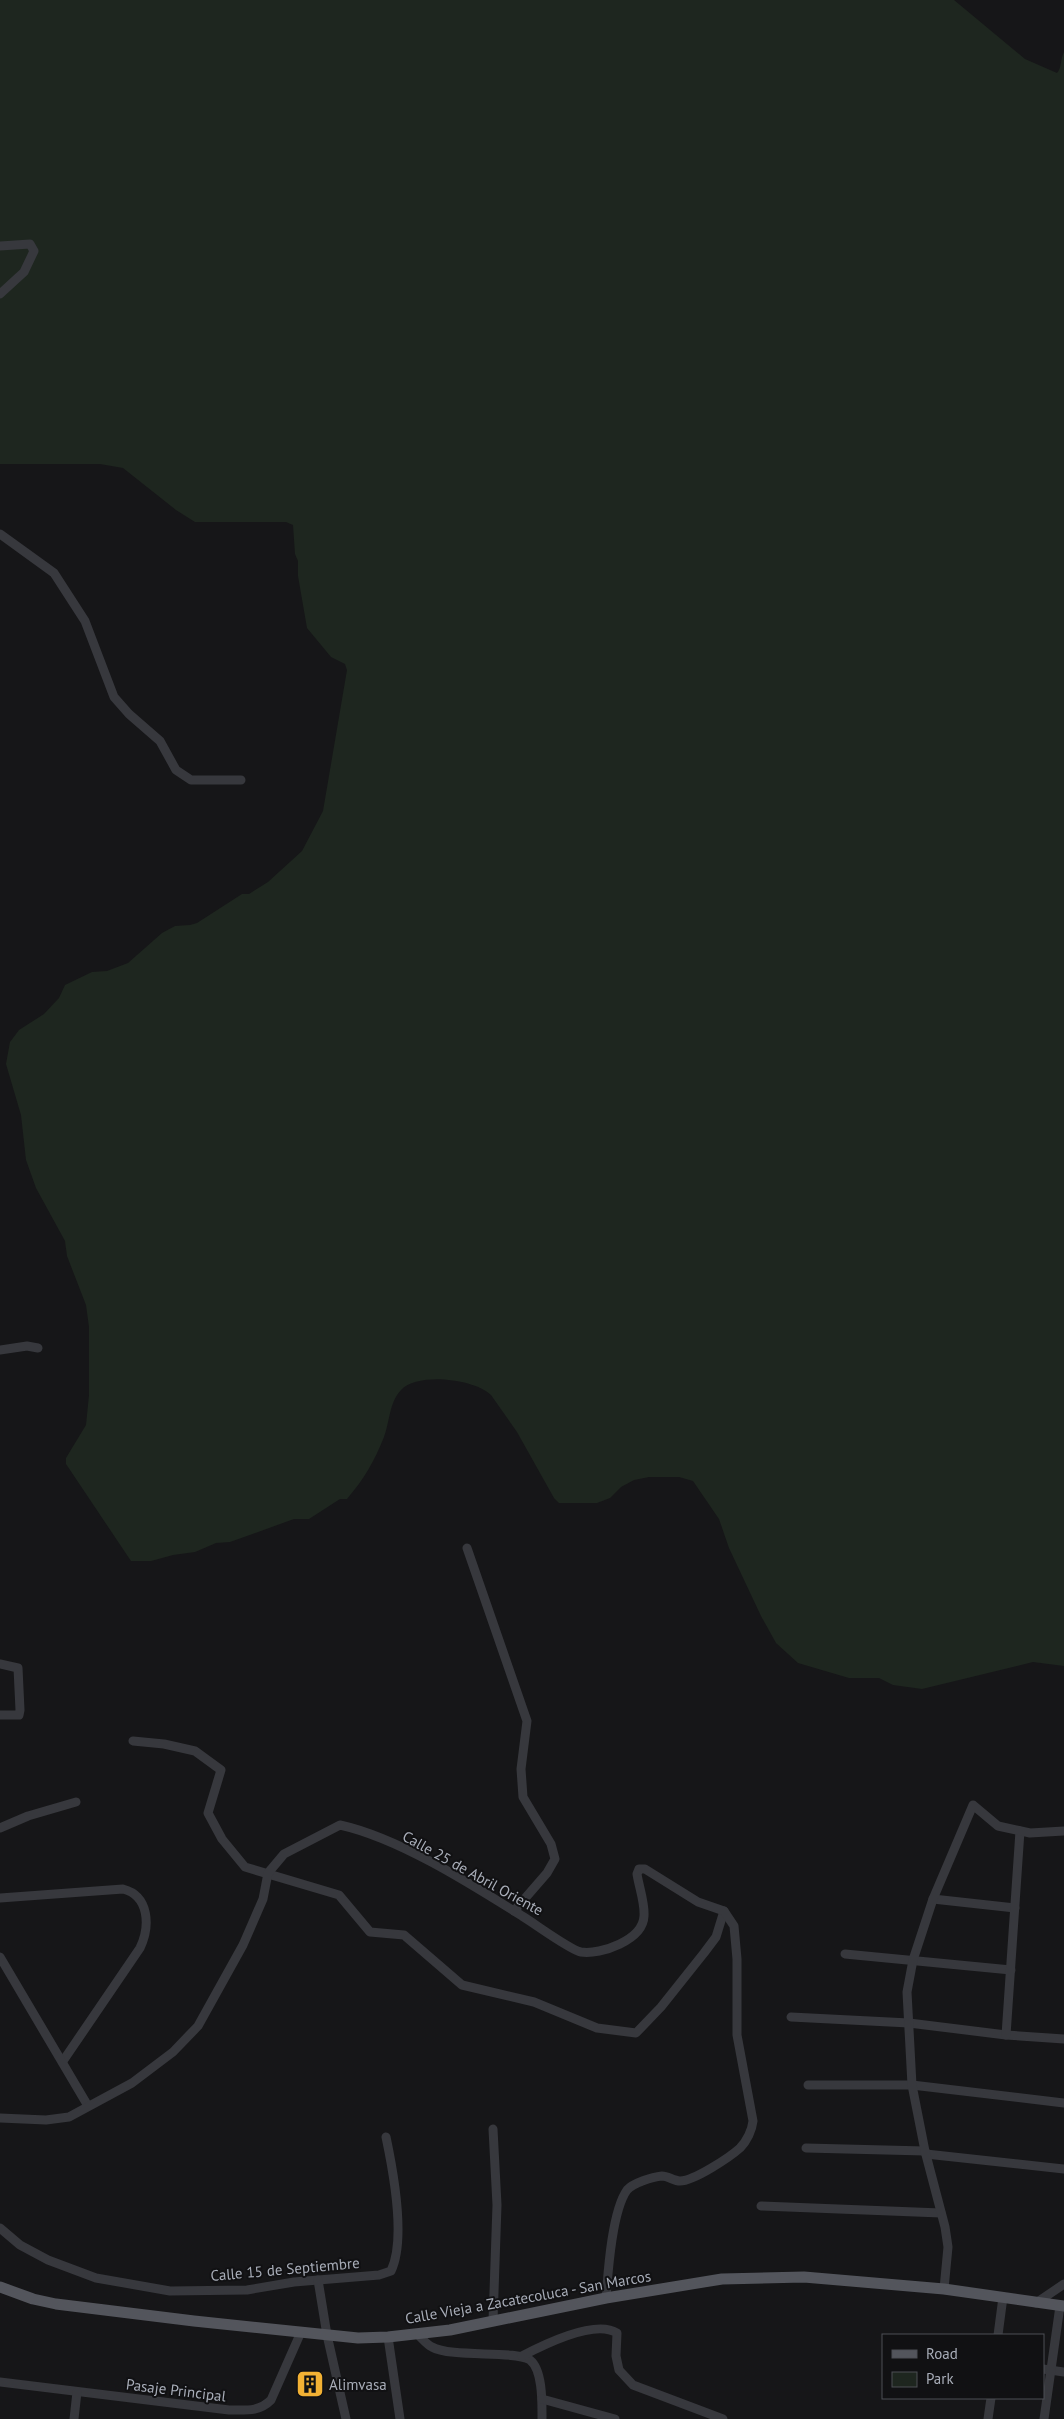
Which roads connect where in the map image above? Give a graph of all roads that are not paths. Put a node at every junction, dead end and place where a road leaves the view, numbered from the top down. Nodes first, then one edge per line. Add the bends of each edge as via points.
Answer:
1 (0, 246) edge
2 (0, 294) edge
3 (0, 534) edge
4 (241, 780) dead end
5 (38, 1348) dead end
6 (0, 1350) edge
7 (467, 1548) dead end
8 (0, 1664) edge
9 (0, 1715) edge
10 (133, 1742) dead end
11 (76, 1802) dead end
12 (0, 1828) edge
13 (1020, 1831) junction
14 (1064, 1831) edge
15 (268, 1872) junction
16 (0, 1898) edge
17 (933, 1898) junction
18 (1015, 1908) junction
19 (514, 1911) junction
20 (724, 1911) junction
21 (845, 1954) dead end
22 (0, 1957) edge
23 (913, 1960) junction
24 (1010, 1970) junction
25 (791, 2017) dead end
26 (909, 2023) junction
27 (1006, 2035) junction
28 (1064, 2038) edge
29 (63, 2061) junction
30 (808, 2085) dead end
31 (912, 2085) junction
32 (1064, 2103) edge
33 (88, 2106) junction
34 (0, 2118) edge
35 (493, 2129) dead end
36 (386, 2137) dead end
37 (806, 2148) dead end
38 (926, 2152) junction
39 (1064, 2169) edge
40 (761, 2206) dead end
41 (941, 2212) junction
42 (0, 2228) edge
43 (318, 2280) junction
44 (1064, 2284) edge
45 (0, 2287) edge
46 (944, 2289) junction
47 (1003, 2297) junction
48 (606, 2298) junction
49 (1036, 2303) junction
50 (1062, 2306) edge
51 (493, 2321) junction
52 (301, 2332) junction
53 (417, 2334) junction
54 (998, 2334) edge
55 (327, 2335) junction
56 (388, 2337) junction
57 (522, 2356) junction
58 (1047, 2369) edge
59 (1064, 2372) edge
60 (0, 2382) edge
61 (77, 2392) junction
62 (542, 2398) junction
63 (990, 2399) edge
64 (74, 2419) edge
65 (346, 2419) edge
66 (400, 2419) edge
67 (542, 2419) edge
68 (615, 2419) edge
69 (724, 2419) edge
70 (988, 2419) edge
71 (1047, 2419) edge

1 - 2 street via 23,242 30,244 34,251 24,272
3 - 4 street via 54,573 84,621 114,697 160,741 176,770 191,780
5 - 6 street via 27,1346
7 - 19 street via 527,1721 521,1769 524,1797 551,1844 555,1859
8 - 9 street via 18,1668 20,1715
10 - 15 street via 195,1751 221,1770 208,1814 245,1868 264,1874
11 - 12 street
13 - 14 street
13 - 17 street via 998,1826 973,1805
13 - 18 street
15 - 19 street, Calle 25 de Abril Oriente via 284,1854 340,1825 378,1837 448,1872
15 - 20 street via 339,1895 370,1932 404,1935 462,1985 534,2002 597,2028 636,2033 704,1953 716,1936
15 - 33 street via 263,1899 243,1945 198,2026 173,2052 132,2083
16 - 29 street via 116,1889 133,1891 143,1905 147,1924 140,1948
17 - 18 street
17 - 23 street
18 - 24 street
19 - 20 street, Calle 25 de Abril Oriente via 580,1952 609,1950 641,1926 644,1916 637,1874 639,1869 645,1869 698,1902
20 - 48 street via 734,1926 738,1974 737,2035 749,2094 752,2129 740,2148 711,2169 681,2181 662,2176 628,2189 610,2250
21 - 23 street
22 - 29 street
23 - 24 street
23 - 26 street via 907,1992
24 - 27 street
25 - 26 street
26 - 27 street
26 - 31 street
27 - 28 street
29 - 33 street
30 - 31 street
31 - 32 street
31 - 38 street
33 - 34 street via 69,2117 46,2120
35 - 51 street via 497,2205
36 - 43 street, Calle 15 de Septiembre via 396,2205 396,2260 391,2271 380,2275
37 - 38 street
38 - 39 street
38 - 41 street
40 - 41 street
41 - 46 street via 948,2247
42 - 43 street, Calle 15 de Septiembre via 20,2245 48,2260 96,2278 170,2291 247,2290
43 - 55 street
44 - 49 street
45 - 52 main road, Calle Vieja a Zacatecoluca - San Marcos via 56,2304
46 - 47 main road, Calle Vieja a Zacatecoluca - San Marcos
46 - 48 main road, Calle Vieja a Zacatecoluca - San Marcos via 768,2277 712,2280
47 - 49 main road, Calle Vieja a Zacatecoluca - San Marcos
47 - 54 street
48 - 51 main road, Calle Vieja a Zacatecoluca - San Marcos
49 - 50 main road, Calle Vieja a Zacatecoluca - San Marcos
50 - 58 street
51 - 53 main road, Calle Vieja a Zacatecoluca - San Marcos
52 - 55 main road, Calle Vieja a Zacatecoluca - San Marcos
52 - 61 street, Pasaje Principal via 271,2400 263,2408 229,2410
53 - 56 main road, Calle Vieja a Zacatecoluca - San Marcos
53 - 57 street via 433,2348
55 - 56 main road, Calle Vieja a Zacatecoluca - San Marcos
55 - 65 street
56 - 66 street
57 - 62 street via 530,2360 537,2370
57 - 69 street via 552,2341 610,2328 617,2333 618,2370 633,2385
58 - 59 street
58 - 71 street
60 - 61 street, Pasaje Principal
61 - 64 street
62 - 67 street
62 - 68 street
63 - 70 street

